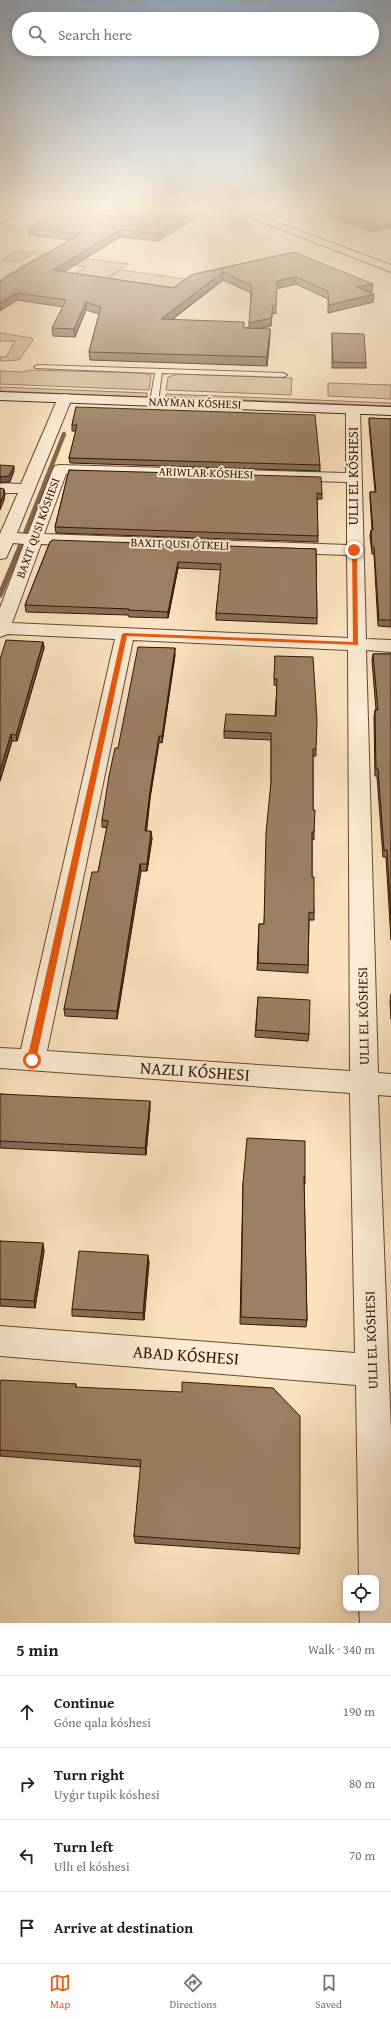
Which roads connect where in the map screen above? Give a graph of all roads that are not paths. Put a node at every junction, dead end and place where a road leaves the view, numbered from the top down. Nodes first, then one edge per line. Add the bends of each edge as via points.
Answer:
1 (38, 368) dead end
2 (159, 371) junction
3 (283, 375) dead end
4 (0, 396) edge
5 (65, 398) junction
6 (154, 402) junction
7 (353, 410) junction
8 (391, 411) edge
9 (353, 478) junction
10 (0, 488) edge
11 (26, 489) junction
12 (7, 538) junction
13 (33, 538) junction
14 (354, 550) junction
15 (0, 554) edge
16 (0, 629) edge
17 (125, 634) junction
18 (356, 644) junction
19 (391, 646) edge
20 (0, 1058) edge
21 (32, 1060) junction
22 (364, 1083) junction
23 (391, 1084) edge
24 (0, 1341) edge
25 (372, 1370) junction
26 (382, 1424) edge
27 (378, 1623) edge

1 - 2 lane
2 - 3 lane
2 - 6 lane
4 - 5 street, NAYMAN KÓSHESI
5 - 6 street, NAYMAN KÓSHESI
5 - 11 street
6 - 7 street, NAYMAN KÓSHESI
7 - 8 street, NAYMAN KÓSHESI
7 - 9 street
9 - 13 street via 60,469
9 - 14 street
10 - 11 street
11 - 12 street
12 - 13 street
12 - 15 street
13 - 14 street
13 - 16 street
14 - 18 street
16 - 17 street
17 - 18 street
17 - 21 street
18 - 19 street
18 - 22 street
20 - 21 street
21 - 22 street
22 - 23 street
22 - 25 street
24 - 25 street, ABAD KÓSHESI
25 - 26 street
26 - 27 street

